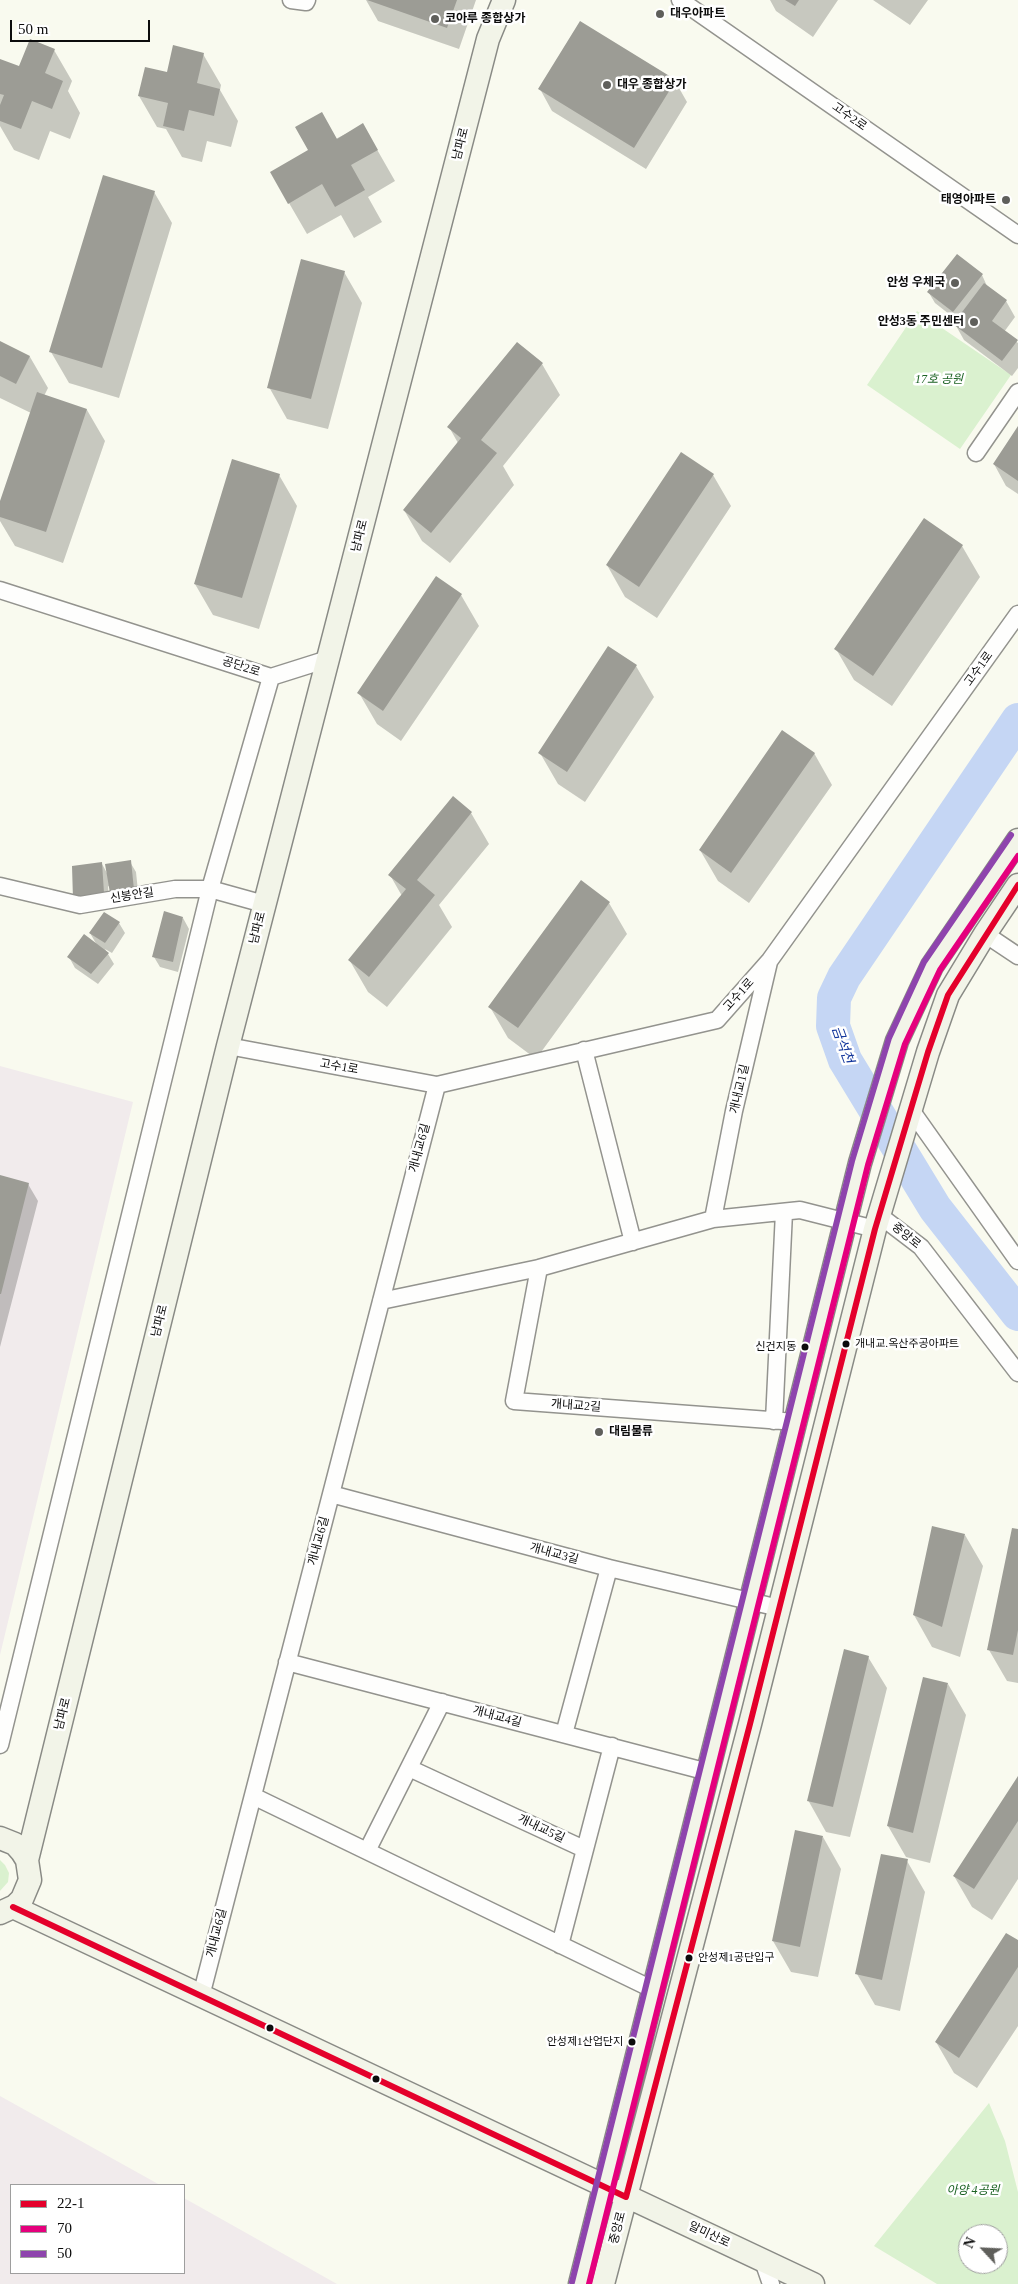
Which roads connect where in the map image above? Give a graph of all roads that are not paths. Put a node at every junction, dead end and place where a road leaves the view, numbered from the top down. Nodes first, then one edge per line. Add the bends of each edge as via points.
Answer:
1 (291, 0) edge
2 (307, 0) edge
3 (504, 0) edge
4 (680, 0) edge
5 (1018, 235) edge
6 (1018, 392) edge
7 (976, 452) dead end
8 (0, 590) edge
9 (1018, 614) edge
10 (328, 659) junction
11 (271, 677) junction
12 (1018, 840) edge
13 (1018, 885) edge
14 (0, 886) edge
15 (210, 889) junction
16 (264, 904) junction
17 (985, 934) junction
18 (1018, 956) edge
19 (770, 960) junction
20 (228, 1046) junction
21 (584, 1050) junction
22 (437, 1085) junction
23 (911, 1110) junction
24 (784, 1212) junction
25 (713, 1219) junction
26 (847, 1221) junction
27 (878, 1222) junction
28 (633, 1242) junction
29 (1018, 1261) edge
30 (539, 1268) junction
31 (381, 1301) junction
32 (1018, 1373) edge
33 (774, 1420) junction
34 (796, 1422) junction
35 (331, 1494) junction
36 (609, 1568) junction
37 (750, 1601) junction
38 (779, 1608) junction
39 (287, 1662) junction
40 (442, 1702) junction
41 (564, 1734) junction
42 (0, 1745) edge
43 (612, 1746) junction
44 (409, 1768) junction
45 (708, 1772) junction
46 (253, 1796) junction
47 (0, 1838) edge
48 (584, 1850) junction
49 (367, 1851) junction
50 (27, 1860) junction
51 (7, 1910) edge
52 (560, 1944) junction
53 (654, 1990) junction
54 (201, 1996) junction
55 (605, 2187) junction
56 (626, 2197) junction
57 (763, 2261) junction
58 (580, 2284) edge
59 (603, 2284) edge
60 (771, 2284) edge
61 (813, 2284) edge

1 - 2 street
3 - 10 main road, 남파로 via 488,39
4 - 5 street, 고수2로
6 - 7 street
8 - 11 street, 공단2로
9 - 19 street, 고수1로
10 - 11 street
10 - 16 main road, 남파로
11 - 15 street, 공단2로
12 - 26 main road, 중앙로 via 932,966 897,1041 860,1163
13 - 17 main road
14 - 15 street, 신봉안길 via 80,904 175,889
15 - 16 street, 신봉안길
15 - 42 street, 공단2로
16 - 20 main road, 남파로
17 - 18 street
17 - 23 main road via 948,995
19 - 21 street, 고수1로 via 716,1020
19 - 25 street, 개내교1길 via 734,1111
20 - 22 street, 고수1로
20 - 50 main road, 남파로
21 - 22 street, 고수1로
21 - 28 street
22 - 31 street, 개내교6길
23 - 27 main road
23 - 29 street
24 - 25 street
24 - 26 street via 800,1210
24 - 33 street
25 - 28 street
26 - 27 street
26 - 34 main road, 중앙로
27 - 32 street, 중앙로 via 921,1247
27 - 38 main road, 중앙로
28 - 30 street
30 - 31 street
30 - 33 street, 개내교2길 via 514,1401
31 - 35 street, 개내교6길
33 - 34 street, 개내교2길
34 - 37 main road, 중앙로
35 - 36 street, 개내교3길
35 - 39 street, 개내교6길
36 - 37 street, 개내교3길
36 - 41 street
37 - 38 street, 개내교3길
37 - 45 main road, 중앙로
38 - 56 main road, 중앙로
39 - 40 street, 개내교4길
39 - 46 street, 개내교6길
40 - 41 street, 개내교4길
40 - 44 street
41 - 43 street, 개내교4길
43 - 45 street, 개내교4길
43 - 48 street
44 - 48 street, 개내교5길
44 - 49 street
45 - 53 main road, 중앙로
46 - 49 street
46 - 54 street, 개내교6길
47 - 50 main road via 15,1844
48 - 52 street
49 - 52 street
50 - 51 main road, 남파로 via 30,1875 27,1890
51 - 54 main road, 알미산로
52 - 53 street
53 - 55 main road, 중앙로
54 - 55 main road, 알미산로
55 - 56 main road, 알미산로
55 - 58 main road, 중앙로
56 - 57 main road, 알미산로
56 - 59 main road, 중앙로
57 - 60 street
57 - 61 main road, 알미산로

